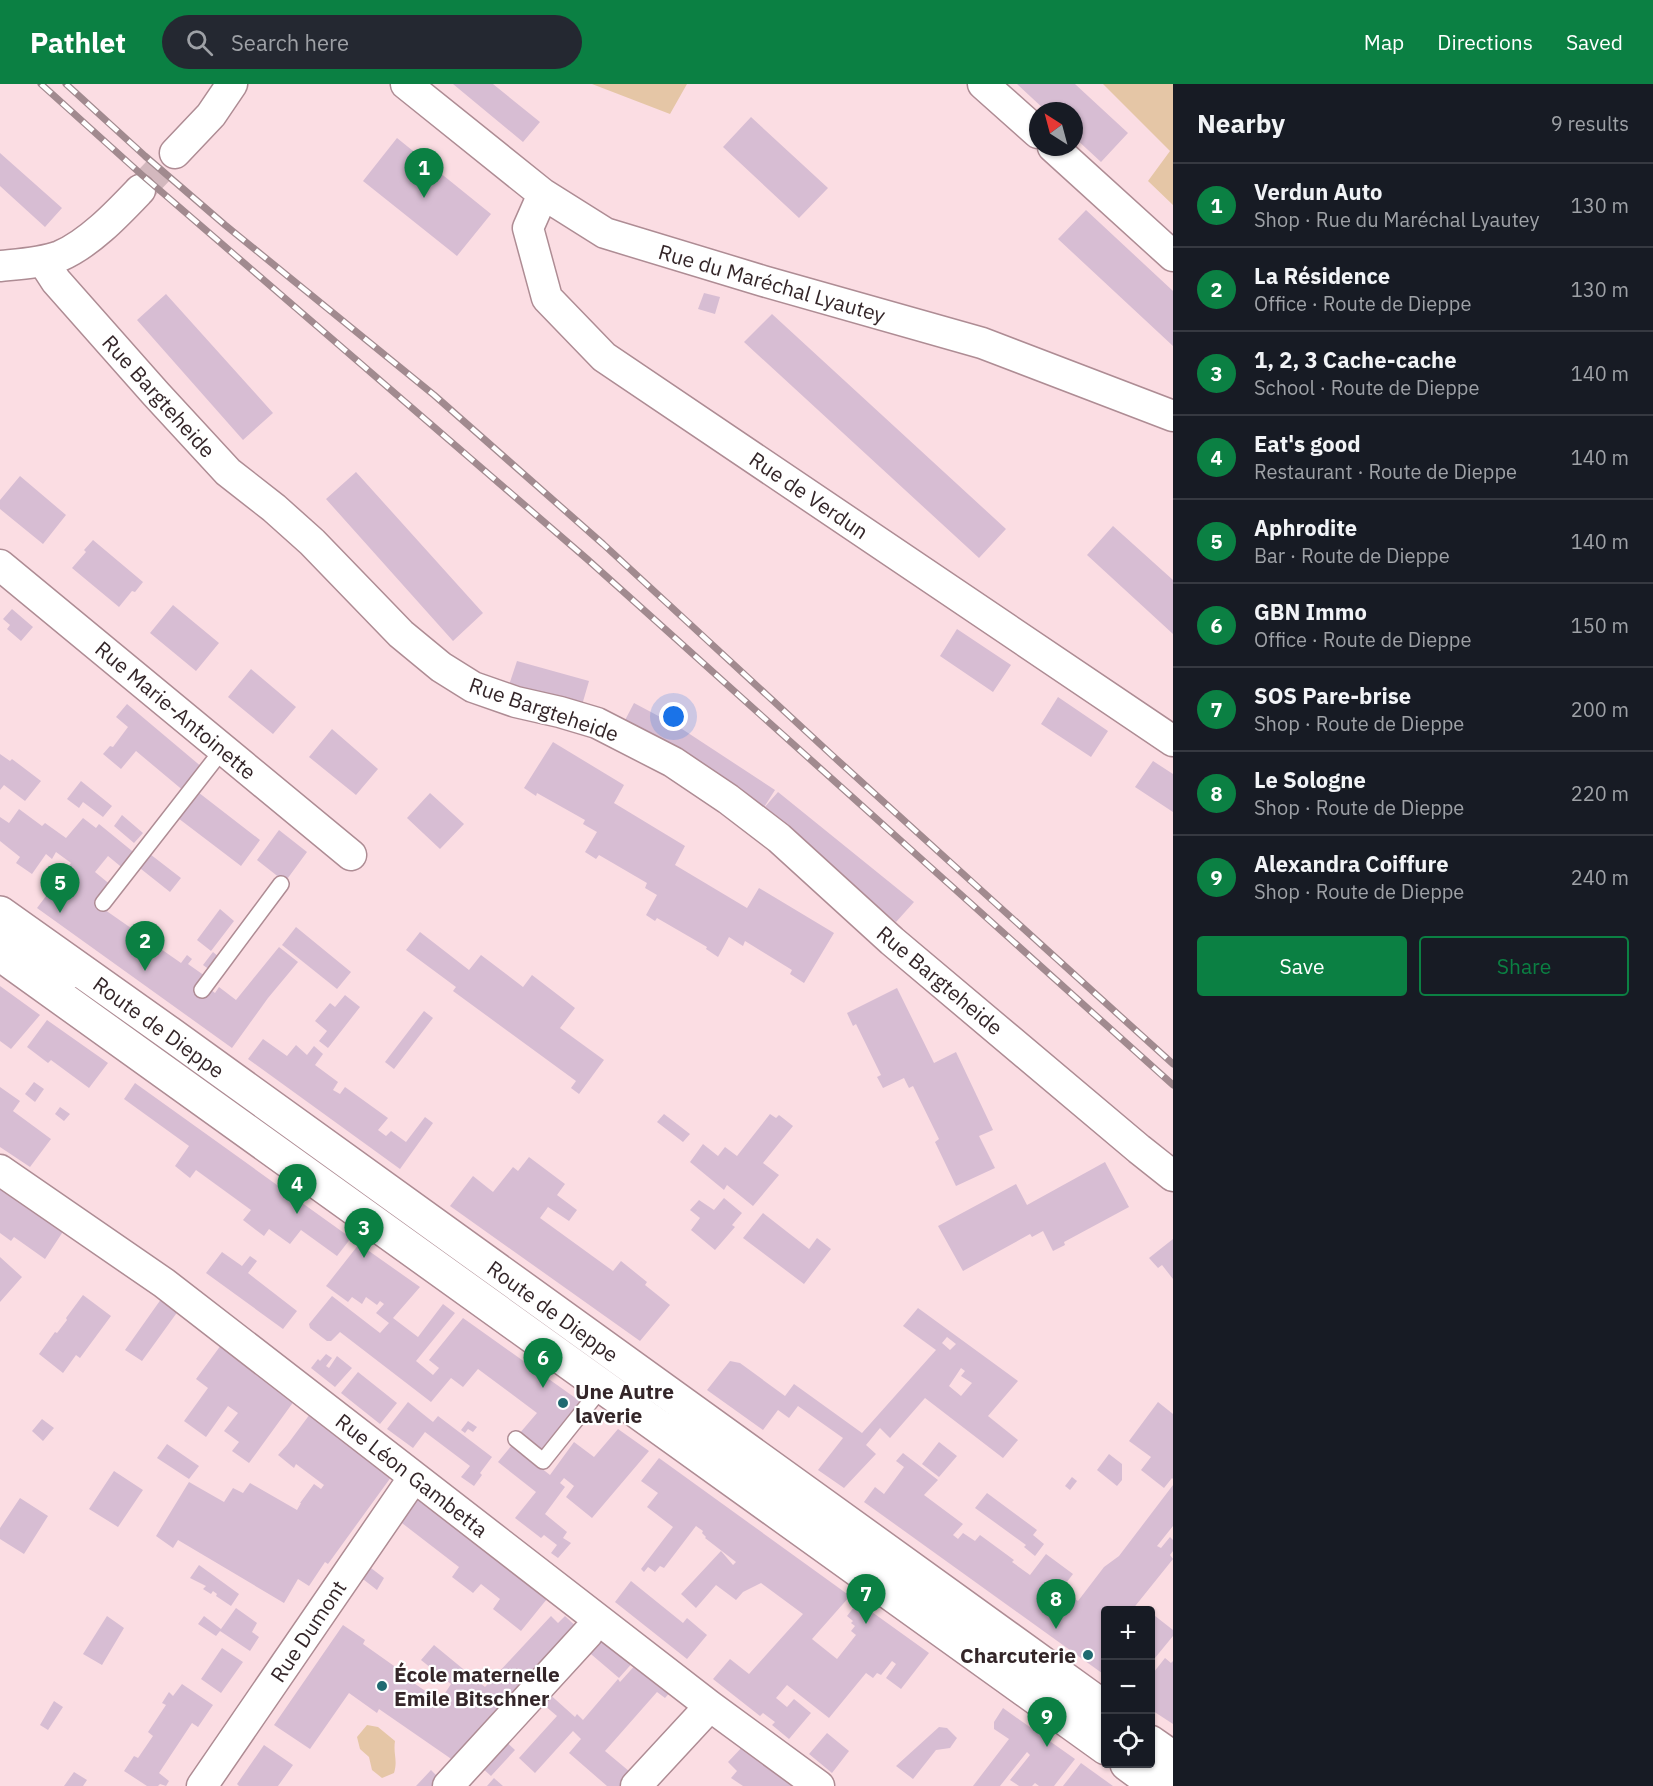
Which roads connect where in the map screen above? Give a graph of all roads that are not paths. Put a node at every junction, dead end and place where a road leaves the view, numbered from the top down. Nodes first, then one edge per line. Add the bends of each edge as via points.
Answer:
1 (232, 84) edge
2 (406, 84) edge
3 (983, 84) edge
4 (1029, 125) edge
5 (175, 153) tunnel mouth
6 (1063, 156) edge
7 (140, 190) tunnel mouth
8 (543, 194) junction
9 (1173, 256) edge
10 (43, 261) junction
11 (0, 266) edge
12 (1173, 416) edge
13 (0, 565) edge
14 (1173, 741) edge
15 (222, 748) junction
16 (351, 855) dead end
17 (281, 884) dead end
18 (103, 903) dead end
19 (0, 913) edge
20 (0, 934) edge
21 (0, 954) edge
22 (202, 990) dead end
23 (77, 1010) junction
24 (169, 1033) junction
25 (198, 1077) dead end
26 (0, 1170) edge
27 (1173, 1176) edge
28 (608, 1378) junction
29 (516, 1439) dead end
30 (414, 1477) junction
31 (593, 1626) junction
32 (1101, 1705) edge
33 (710, 1706) junction
34 (1101, 1744) edge
35 (1155, 1745) edge
36 (1173, 1758) edge
37 (1155, 1764) edge
38 (1133, 1768) edge
39 (1173, 1777) edge
40 (202, 1786) edge
41 (448, 1786) edge
42 (636, 1786) edge
43 (819, 1786) edge
44 (1158, 1786) edge

1 - 5 street via 211,115
2 - 8 street, Rue du Maréchal Lyautey
3 - 4 street
6 - 9 street
7 - 10 street via 111,220 74,249
8 - 12 street, Rue du Maréchal Lyautey via 605,233 982,343
8 - 14 street, Rue de Verdun via 528,228 547,298 604,357
10 - 11 street
10 - 27 street, Rue Bargteheide via 228,472 312,542 401,634 441,668 473,687 597,723 673,762 728,799 779,838 892,940
13 - 15 street, Rue Marie-Antoinette
15 - 16 street, Rue Marie-Antoinette
15 - 18 lane
17 - 22 lane
19 - 24 main road, Route de Dieppe
20 - 24 lane via 50,970
21 - 23 main road, Route de Dieppe
23 - 25 lane
23 - 28 main road, Route de Dieppe
24 - 32 main road, Route de Dieppe
26 - 30 street, Rue Léon Gambetta via 164,1283
28 - 29 lane via 543,1461
28 - 34 main road, Route de Dieppe via 699,1457
30 - 31 street, Rue Léon Gambetta
30 - 40 street, Rue Dumont
31 - 33 street, Rue Léon Gambetta
31 - 41 street
33 - 42 street
33 - 43 street, Rue Léon Gambetta
35 - 36 main road
37 - 39 lane
38 - 44 main road

